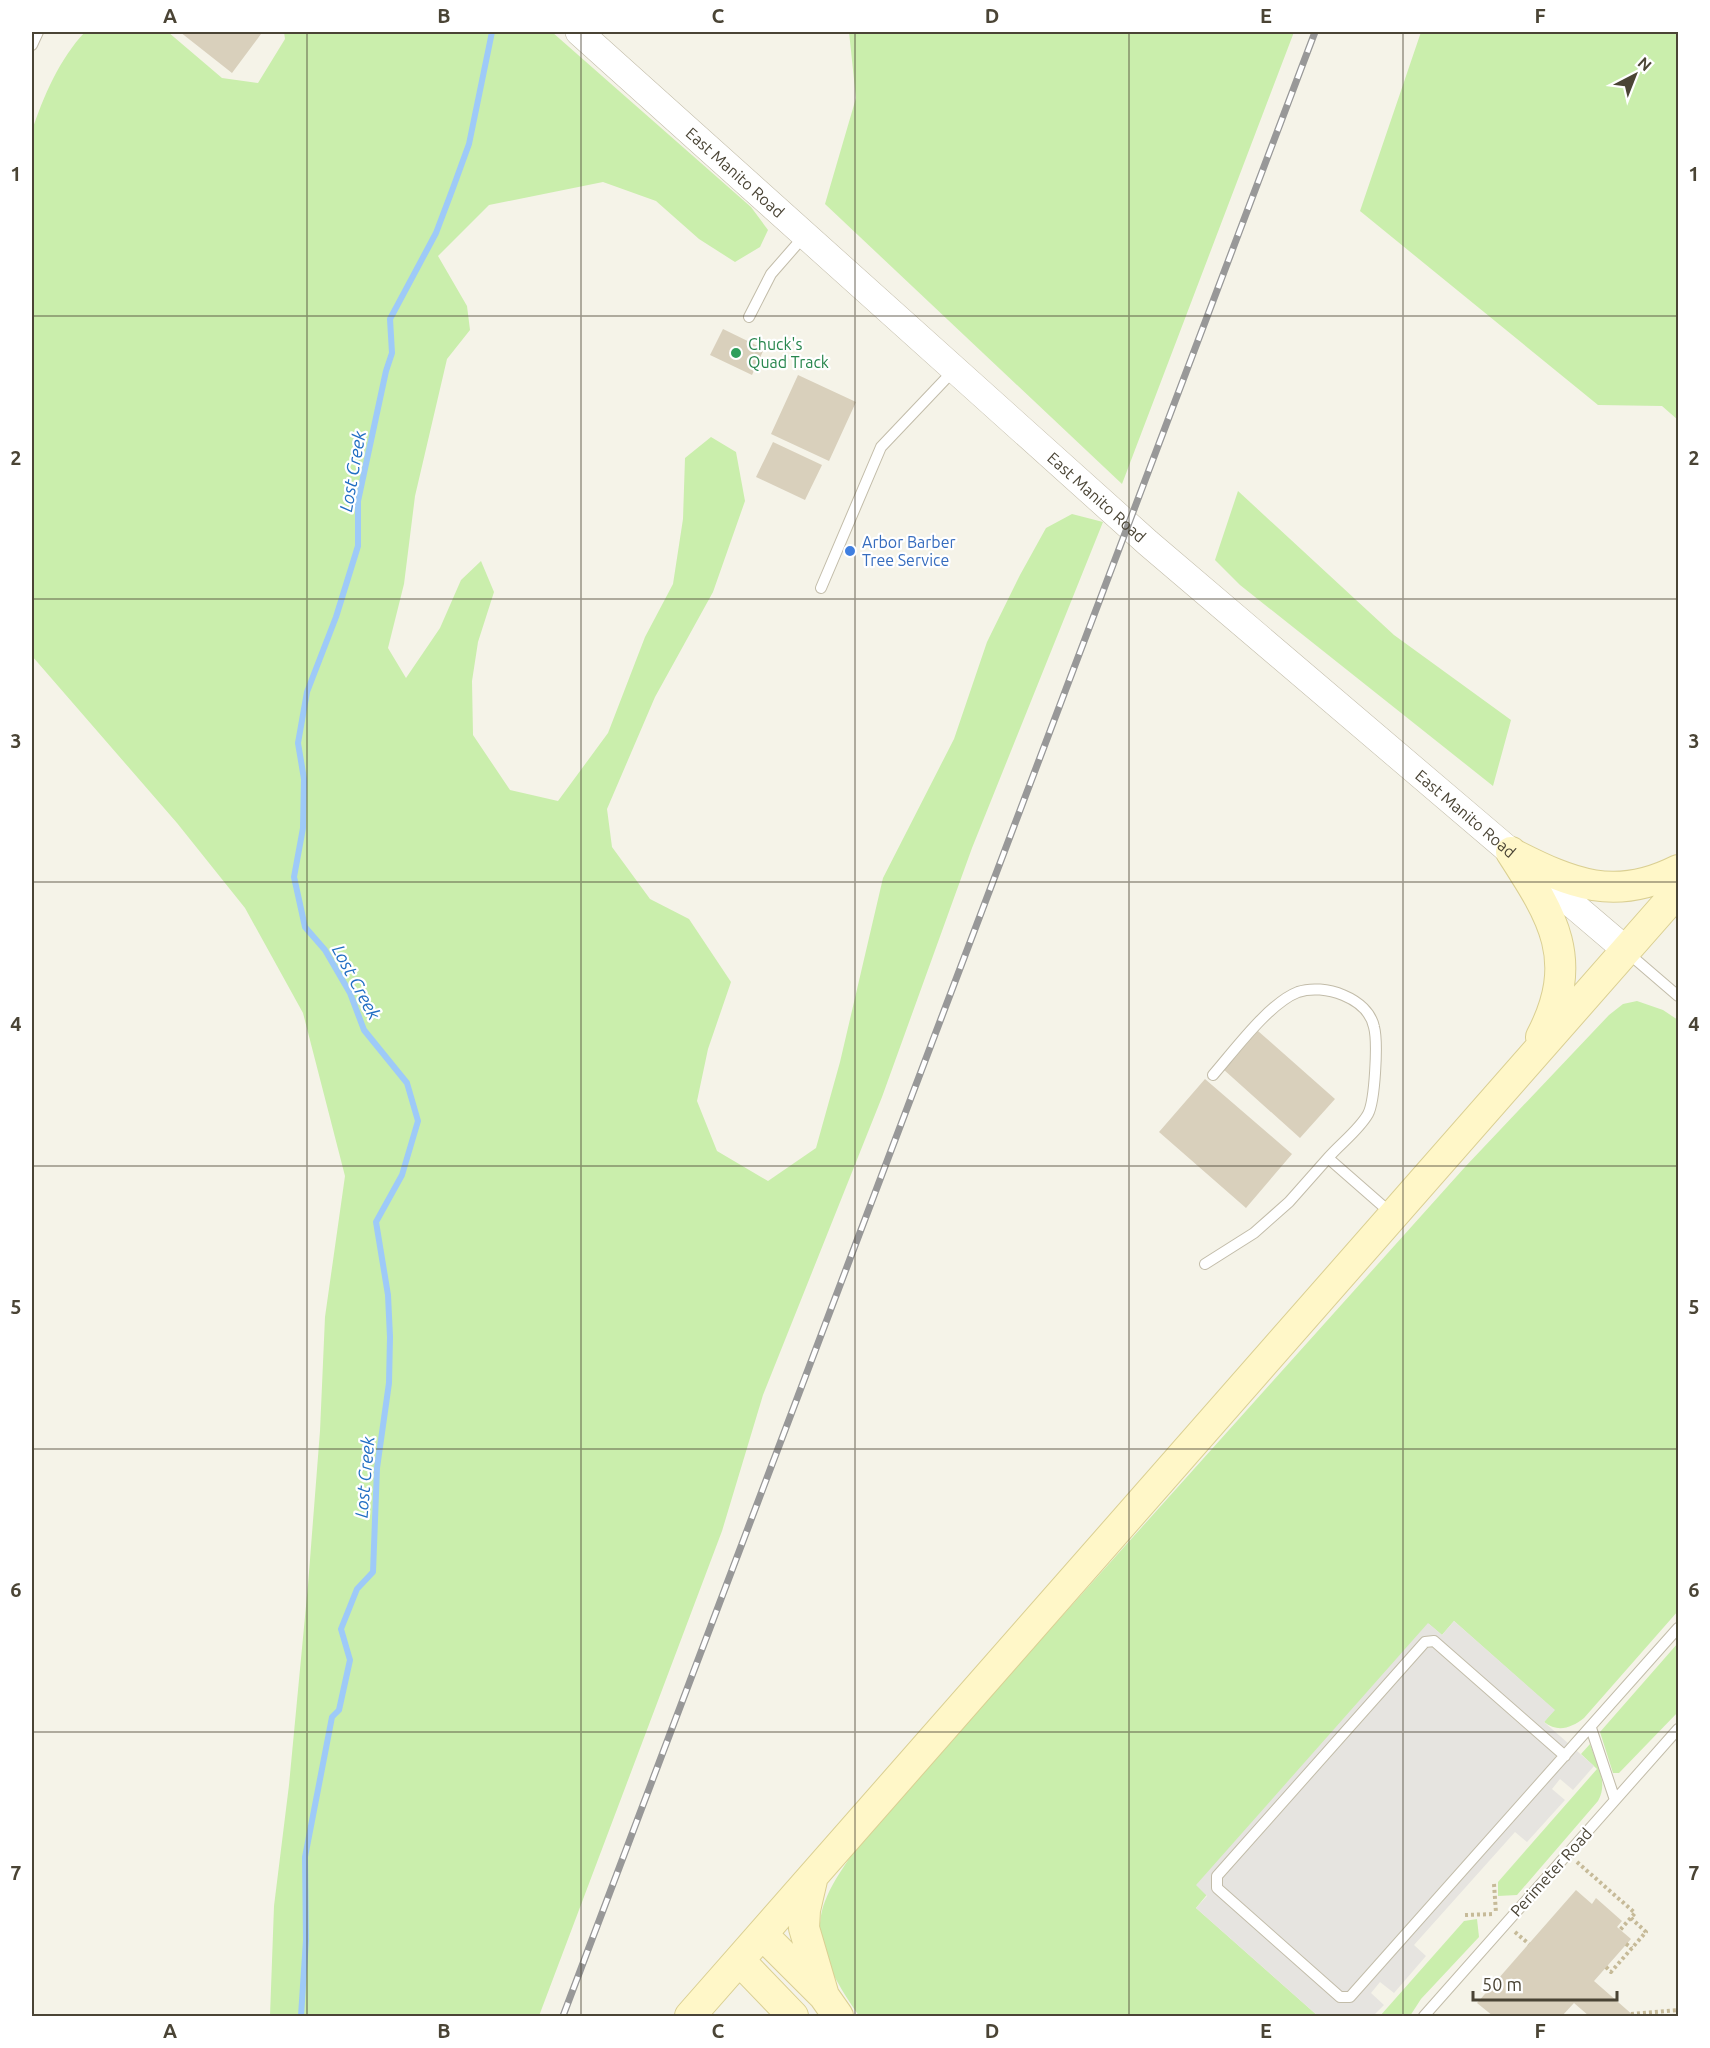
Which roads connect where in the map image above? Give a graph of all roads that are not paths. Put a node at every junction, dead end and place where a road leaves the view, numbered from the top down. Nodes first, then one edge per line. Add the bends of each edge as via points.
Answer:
1 (38, 32) edge
2 (579, 32) edge
3 (32, 45) edge
4 (806, 235) junction
5 (749, 317) dead end
6 (955, 369) junction
7 (821, 588) dead end
8 (1510, 852) junction
9 (1678, 870) edge
10 (1678, 891) edge
11 (1626, 950) junction
12 (1678, 996) edge
13 (1525, 1068) junction
14 (1213, 1075) dead end
15 (1328, 1158) junction
16 (1394, 1216) junction
17 (1205, 1264) dead end
18 (1678, 1628) edge
19 (1591, 1728) junction
20 (1678, 1729) edge
21 (1565, 1756) junction
22 (1615, 1800) junction
23 (812, 1880) junction
24 (763, 1935) junction
25 (740, 1961) junction
26 (831, 2006) edge
27 (690, 2016) edge
28 (793, 2016) edge
29 (1424, 2016) edge

1 - 3 lane
2 - 4 street, East Manito Road
4 - 5 lane via 771,274
4 - 6 street, East Manito Road
6 - 7 lane via 880,447
6 - 8 street, East Manito Road via 1148,543
8 - 9 main road via 1562,878 1605,887 1634,886
8 - 11 street, East Manito Road
8 - 13 main road via 1544,903 1559,944 1559,986 1552,1015
10 - 11 main road
11 - 12 lane
11 - 13 main road
13 - 16 main road
14 - 15 lane via 1267,1014 1299,992 1331,990 1360,1005 1374,1026 1375,1075 1369,1113
15 - 16 lane
15 - 17 lane via 1289,1202 1254,1233
16 - 23 main road
18 - 19 lane
19 - 21 lane
19 - 22 lane
20 - 22 lane, Perimeter Road
21 - 21 lane via 1350,1996 1340,1997 1217,1887 1217,1876 1425,1642 1434,1641
22 - 29 lane, Perimeter Road
23 - 24 main road
23 - 26 main road via 804,1928
24 - 25 main road
24 - 26 main road
25 - 27 main road
25 - 28 main road

